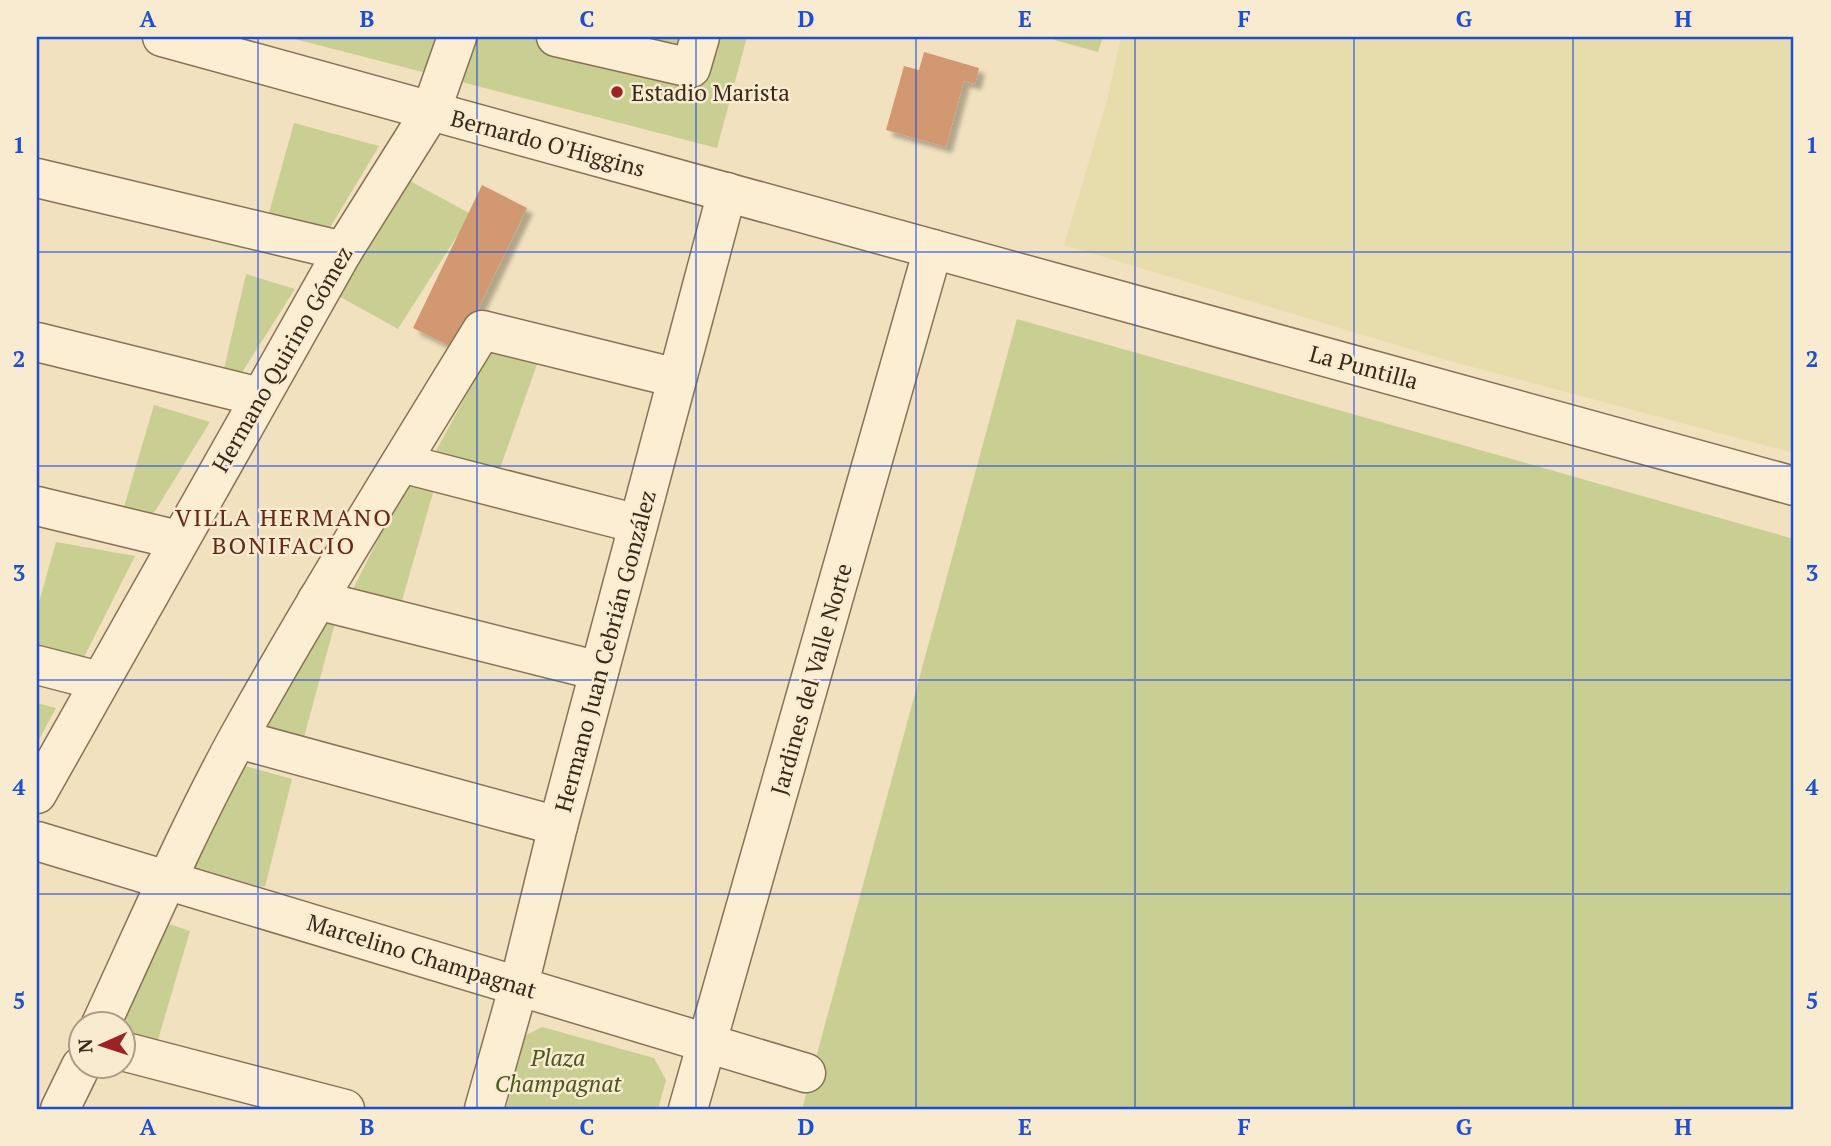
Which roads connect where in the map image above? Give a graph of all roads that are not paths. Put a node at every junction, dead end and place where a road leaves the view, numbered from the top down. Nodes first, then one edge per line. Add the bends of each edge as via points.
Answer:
1 (163, 37) edge
2 (457, 37) edge
3 (556, 37) edge
4 (700, 37) edge
5 (430, 111) junction
6 (37, 178) edge
7 (727, 192) junction
8 (933, 249) junction
9 (342, 251) junction
10 (37, 342) edge
11 (677, 378) junction
12 (260, 397) junction
13 (401, 463) junction
14 (1794, 486) edge
15 (37, 506) edge
16 (638, 524) junction
17 (178, 540) junction
18 (317, 600) junction
19 (37, 665) edge
20 (599, 671) junction
21 (99, 681) junction
22 (238, 739) junction
23 (37, 794) edge
24 (558, 826) junction
25 (37, 841) edge
26 (168, 880) junction
27 (519, 985) junction
28 (108, 1010) edge
29 (708, 1042) junction
30 (136, 1055) edge
31 (806, 1073) dead end
32 (74, 1080) edge
33 (60, 1109) edge
34 (345, 1109) edge
35 (484, 1109) edge
36 (688, 1109) edge

1 - 5 street, Bernardo O'Higgins
2 - 5 street, Hermano Quirino Gómez
3 - 4 street via 691,68
5 - 7 street, Bernardo O'Higgins
5 - 9 street, Hermano Quirino Gómez
6 - 9 street
7 - 8 street, Bernardo O'Higgins
7 - 11 street, Hermano Juan Cebrián González
8 - 14 street, La Puntilla
8 - 29 street, Jardines del Valle Norte
9 - 12 street, Hermano Quirino Gómez
10 - 12 street
11 - 13 street via 482,330
11 - 16 street, Hermano Juan Cebrián González
12 - 17 street, Hermano Quirino Gómez
13 - 16 street
13 - 18 street
15 - 17 street
16 - 20 street, Hermano Juan Cebrián González
17 - 21 street, Hermano Quirino Gómez
18 - 20 street
18 - 22 street
19 - 21 street
20 - 24 street, Hermano Juan Cebrián González
21 - 23 street, Hermano Quirino Gómez
22 - 24 street
22 - 26 street
24 - 27 street, Hermano Juan Cebrián González
25 - 26 street, Marcelino Champagnat
26 - 27 street, Marcelino Champagnat
26 - 28 street
27 - 29 street, Marcelino Champagnat
27 - 35 street, Hermano Juan Cebrián González
29 - 31 street, Marcelino Champagnat
29 - 36 street, Jardines del Valle Norte
30 - 34 street
32 - 33 street

